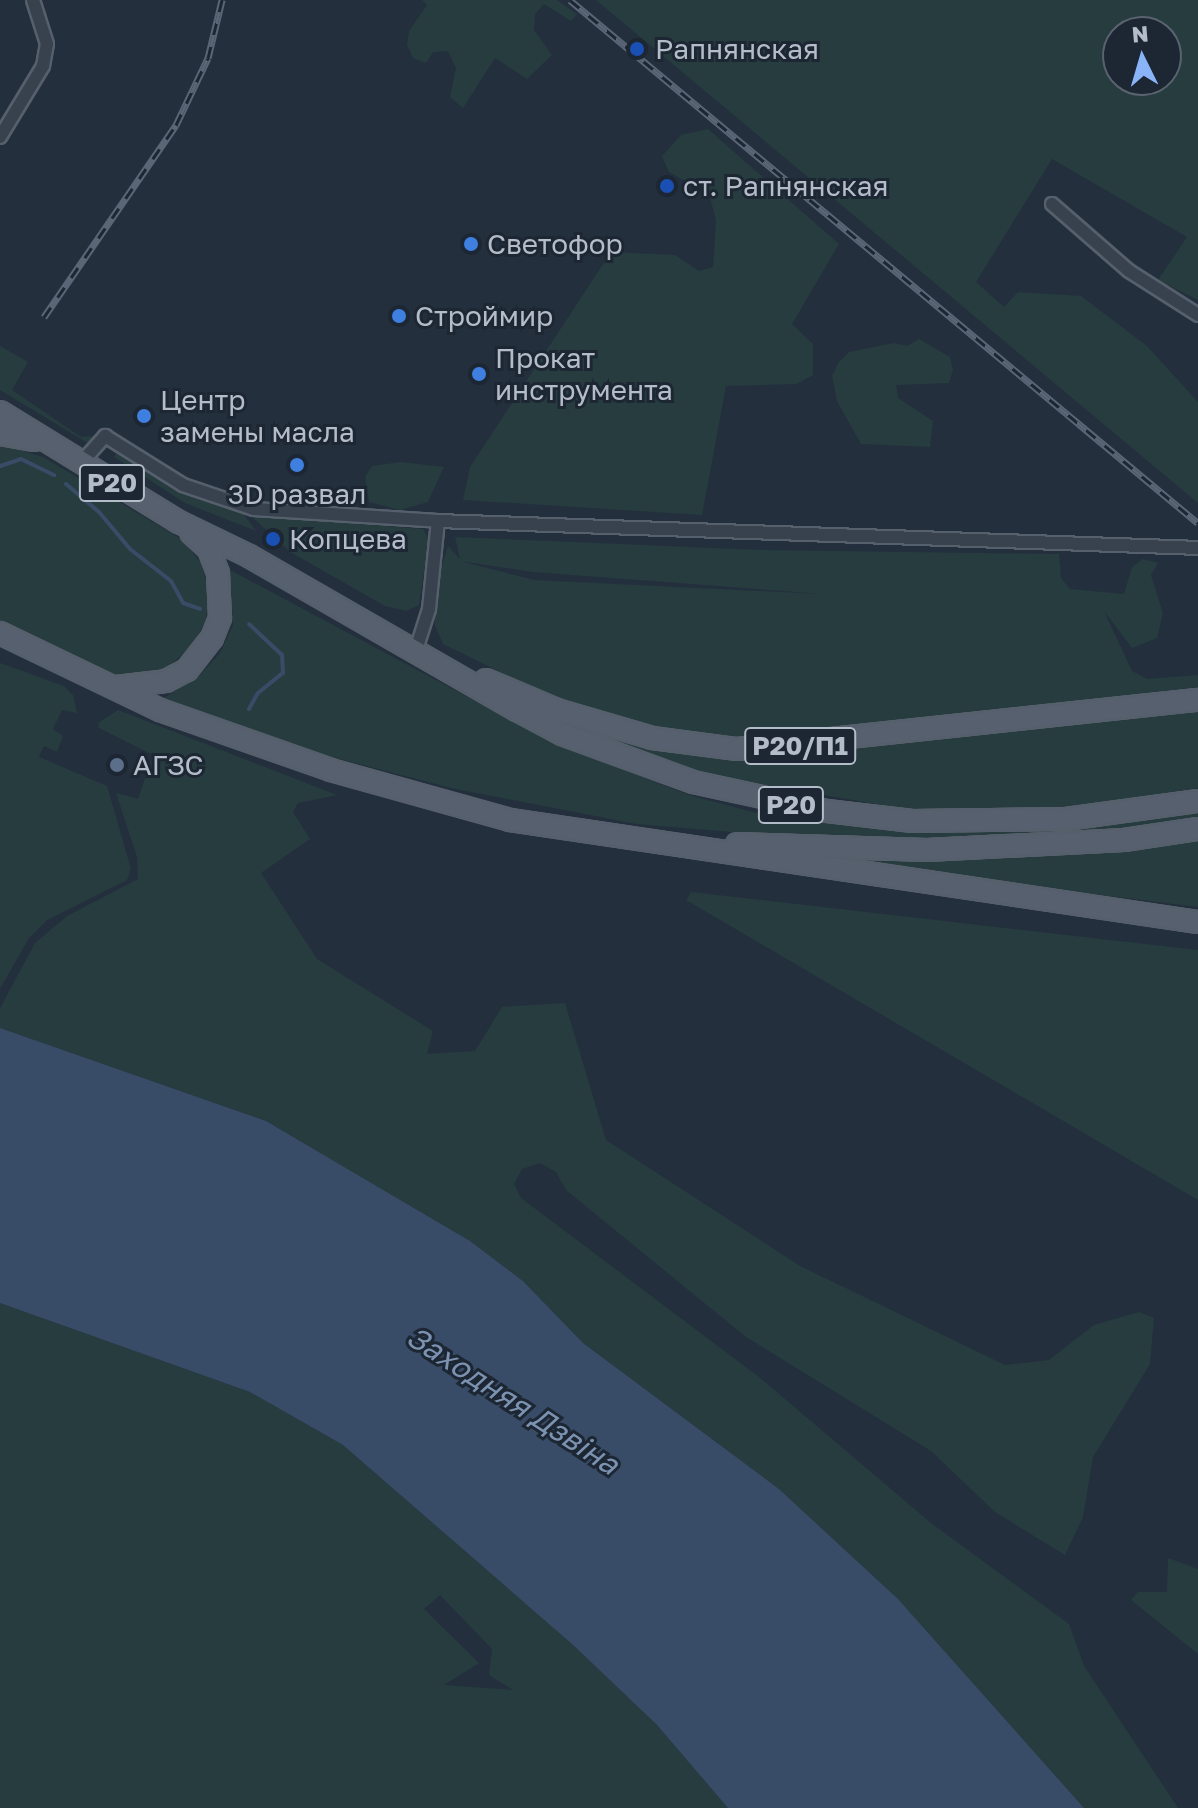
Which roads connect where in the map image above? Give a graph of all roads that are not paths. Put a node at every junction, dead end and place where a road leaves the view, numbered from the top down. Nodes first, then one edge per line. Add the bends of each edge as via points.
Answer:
1 (33, 0) edge
2 (0, 137) edge
3 (1052, 204) dead end
4 (1198, 315) edge
5 (0, 412) edge
6 (0, 434) edge
7 (46, 443) junction
8 (80, 464) junction
9 (438, 521) junction
10 (179, 522) junction
11 (1198, 548) edge
12 (0, 633) edge
13 (416, 650) junction
14 (109, 687) junction
15 (1198, 700) edge
16 (1198, 801) edge
17 (1198, 829) edge
18 (629, 840) junction
19 (1198, 922) edge

1 - 2 street via 47,44 43,66
3 - 4 street via 1129,271
5 - 7 main road, Р20
6 - 7 main road, Р20
7 - 8 main road, Р20
8 - 9 street via 105,436 214,499 254,509
8 - 10 main road, Р20
9 - 11 street
9 - 13 street via 429,609
10 - 13 main road, Р20
10 - 14 main road, Р20 via 209,549 218,573 220,618 212,638 187,670 166,681
12 - 14 main road, Р20
13 - 15 main road, Р20/П1 via 557,710 652,738 737,749
13 - 16 main road, Р20 via 562,734 693,782 761,799 912,821 983,823 1066,819
14 - 18 main road, Р20 via 331,770 510,820
17 - 18 main road, Р20 via 1124,840 927,850
18 - 19 main road

